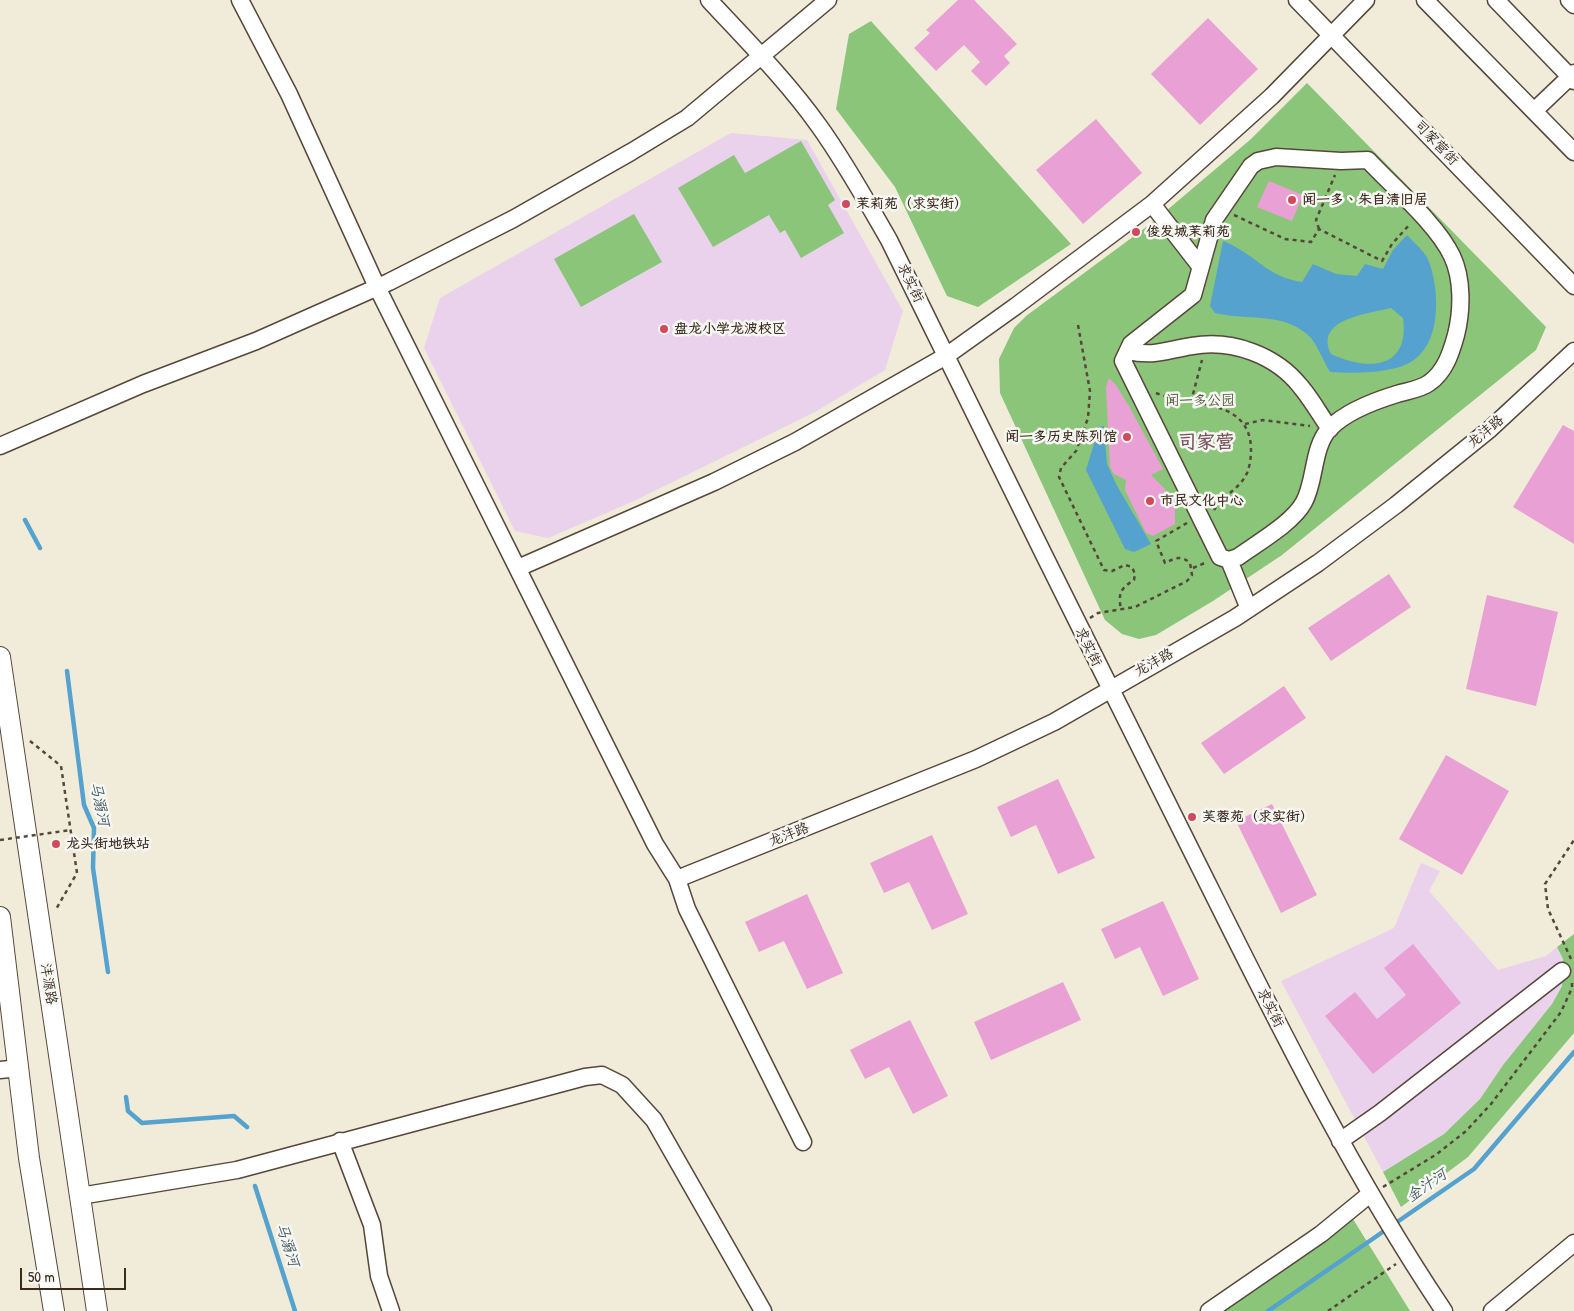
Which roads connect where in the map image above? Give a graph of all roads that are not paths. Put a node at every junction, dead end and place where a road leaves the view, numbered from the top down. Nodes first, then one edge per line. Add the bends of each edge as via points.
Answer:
1 (240, 0) edge
2 (709, 0) edge
3 (828, 0) edge
4 (1298, 0) edge
5 (1366, 0) edge
6 (1425, 0) edge
7 (1496, 0) edge
8 (1569, 0) edge
9 (1574, 5) edge
10 (1332, 36) junction
11 (761, 56) junction
12 (1573, 77) edge
13 (1534, 111) junction
14 (1574, 152) edge
15 (1152, 204) junction
16 (1200, 266) junction
17 (1574, 286) edge
18 (377, 287) junction
19 (1128, 351) junction
20 (1574, 351) edge
21 (946, 356) junction
22 (1330, 429) junction
23 (0, 446) edge
24 (1229, 560) junction
25 (518, 568) junction
26 (1249, 609) junction
27 (0, 657) edge
28 (1109, 688) junction
29 (677, 879) junction
30 (0, 917) edge
31 (1568, 970) road end
32 (9, 1069) edge
33 (340, 1141) junction
34 (1340, 1141) junction
35 (803, 1142) dead end
36 (80, 1196) junction
37 (1373, 1200) junction
38 (1574, 1243) edge
39 (54, 1311) edge
40 (97, 1311) edge
41 (391, 1311) edge
42 (763, 1311) edge
43 (1209, 1311) edge
44 (1444, 1311) edge
45 (1492, 1311) edge

1 - 18 street via 289,94
2 - 11 street, 求实街
3 - 11 street
4 - 10 street, 司家营街
5 - 10 street
6 - 13 street
7 - 12 street
8 - 9 street
10 - 15 street via 1272,96
10 - 17 street, 司家营街
11 - 18 street via 687,118 631,152 513,219
11 - 21 street, 求实街 via 819,126 859,188 889,240
12 - 13 street
13 - 14 street
15 - 16 street
15 - 21 street
16 - 19 street via 1193,295 1131,344
16 - 22 street via 1214,220 1221,209 1251,166 1276,157 1368,160 1438,233 1452,257 1459,281 1459,324 1443,370 1428,384 1350,413
18 - 23 street via 256,341 143,384
18 - 25 street
19 - 22 street via 1161,354 1206,344 1230,345 1252,351 1301,386
19 - 24 street via 1123,361 1220,557
20 - 26 street, 龙沣路 via 1490,430 1318,563
21 - 25 street via 795,442 705,486
21 - 28 street, 求实街
22 - 24 street via 1321,444 1306,500 1298,513 1238,557
24 - 26 street
25 - 29 street via 654,844
26 - 28 street, 龙沣路
27 - 36 main road, 沣源路
28 - 29 street, 龙沣路 via 1054,722 976,759
28 - 34 street, 求实街 via 1308,1084
29 - 35 street via 687,909
30 - 32 main road
31 - 34 street
32 - 39 main road via 30,1158
33 - 36 street via 237,1170
33 - 41 street via 372,1225 379,1276
33 - 42 street via 602,1075 622,1085 654,1120
34 - 37 street, 求实街
36 - 40 main road, 沣源路
37 - 43 street
37 - 44 street, 求实街
38 - 45 street

